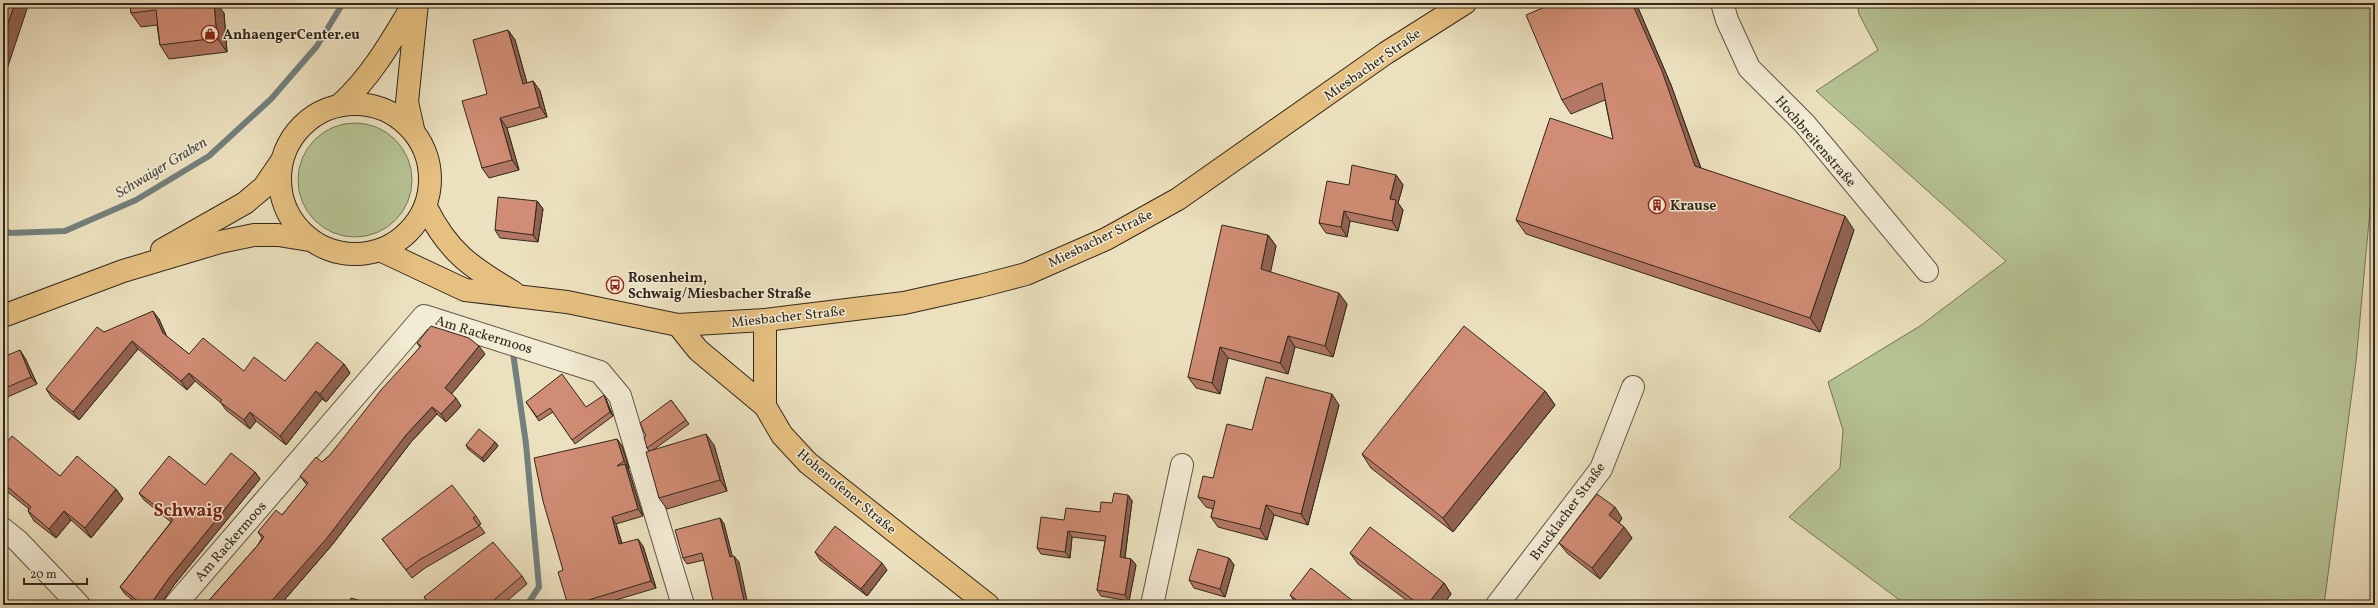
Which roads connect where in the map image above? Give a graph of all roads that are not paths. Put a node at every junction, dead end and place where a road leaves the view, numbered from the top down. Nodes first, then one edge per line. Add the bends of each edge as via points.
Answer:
1 (414, 3) edge
2 (417, 3) edge
3 (1465, 3) edge
4 (1722, 3) edge
5 (340, 105) junction
6 (413, 129) junction
7 (281, 162) junction
8 (426, 208) junction
9 (309, 240) junction
10 (382, 250) junction
11 (123, 271) junction
12 (1927, 271) dead end
13 (520, 296) junction
14 (3, 316) edge
15 (765, 320) junction
16 (678, 325) junction
17 (1632, 388) dead end
18 (765, 406) junction
19 (1182, 465) dead end
20 (3, 529) edge
21 (79, 605) edge
22 (175, 605) edge
23 (683, 605) edge
24 (988, 605) edge
25 (1152, 605) edge
26 (1497, 605) edge

1 - 5 main road via 383,56 358,88
2 - 6 main road via 407,102
3 - 15 main road, Miesbacher Straße via 1386,53 1178,199 1106,239 1026,274 980,286 904,303
4 - 12 street, Hochbreitenstraße via 1749,68 1805,124
5 - 6 main road via 367,104 392,112
5 - 7 main road via 313,116 293,136
6 - 8 main road via 427,153 432,180
7 - 9 main road via 280,191 285,205 290,218
7 - 11 main road via 264,187 244,203
8 - 10 main road via 416,226 400,240
8 - 13 main road, Miesbacher Straße via 448,244 474,268
9 - 10 main road via 332,252 357,255
9 - 11 main road via 278,235 254,235 220,242
10 - 13 main road, Miesbacher Straße via 465,290
11 - 14 main road
13 - 16 main road, Miesbacher Straße via 567,302
15 - 16 main road, Miesbacher Straße
15 - 18 main road
16 - 18 main road via 698,350
17 - 26 street, Brucklacher Straße via 1601,469
18 - 24 main road, Hohenofener Straße via 782,435 808,463
19 - 25 street
20 - 21 street via 18,541
22 - 23 street, Am Rackermoos via 424,316 600,372 620,396

